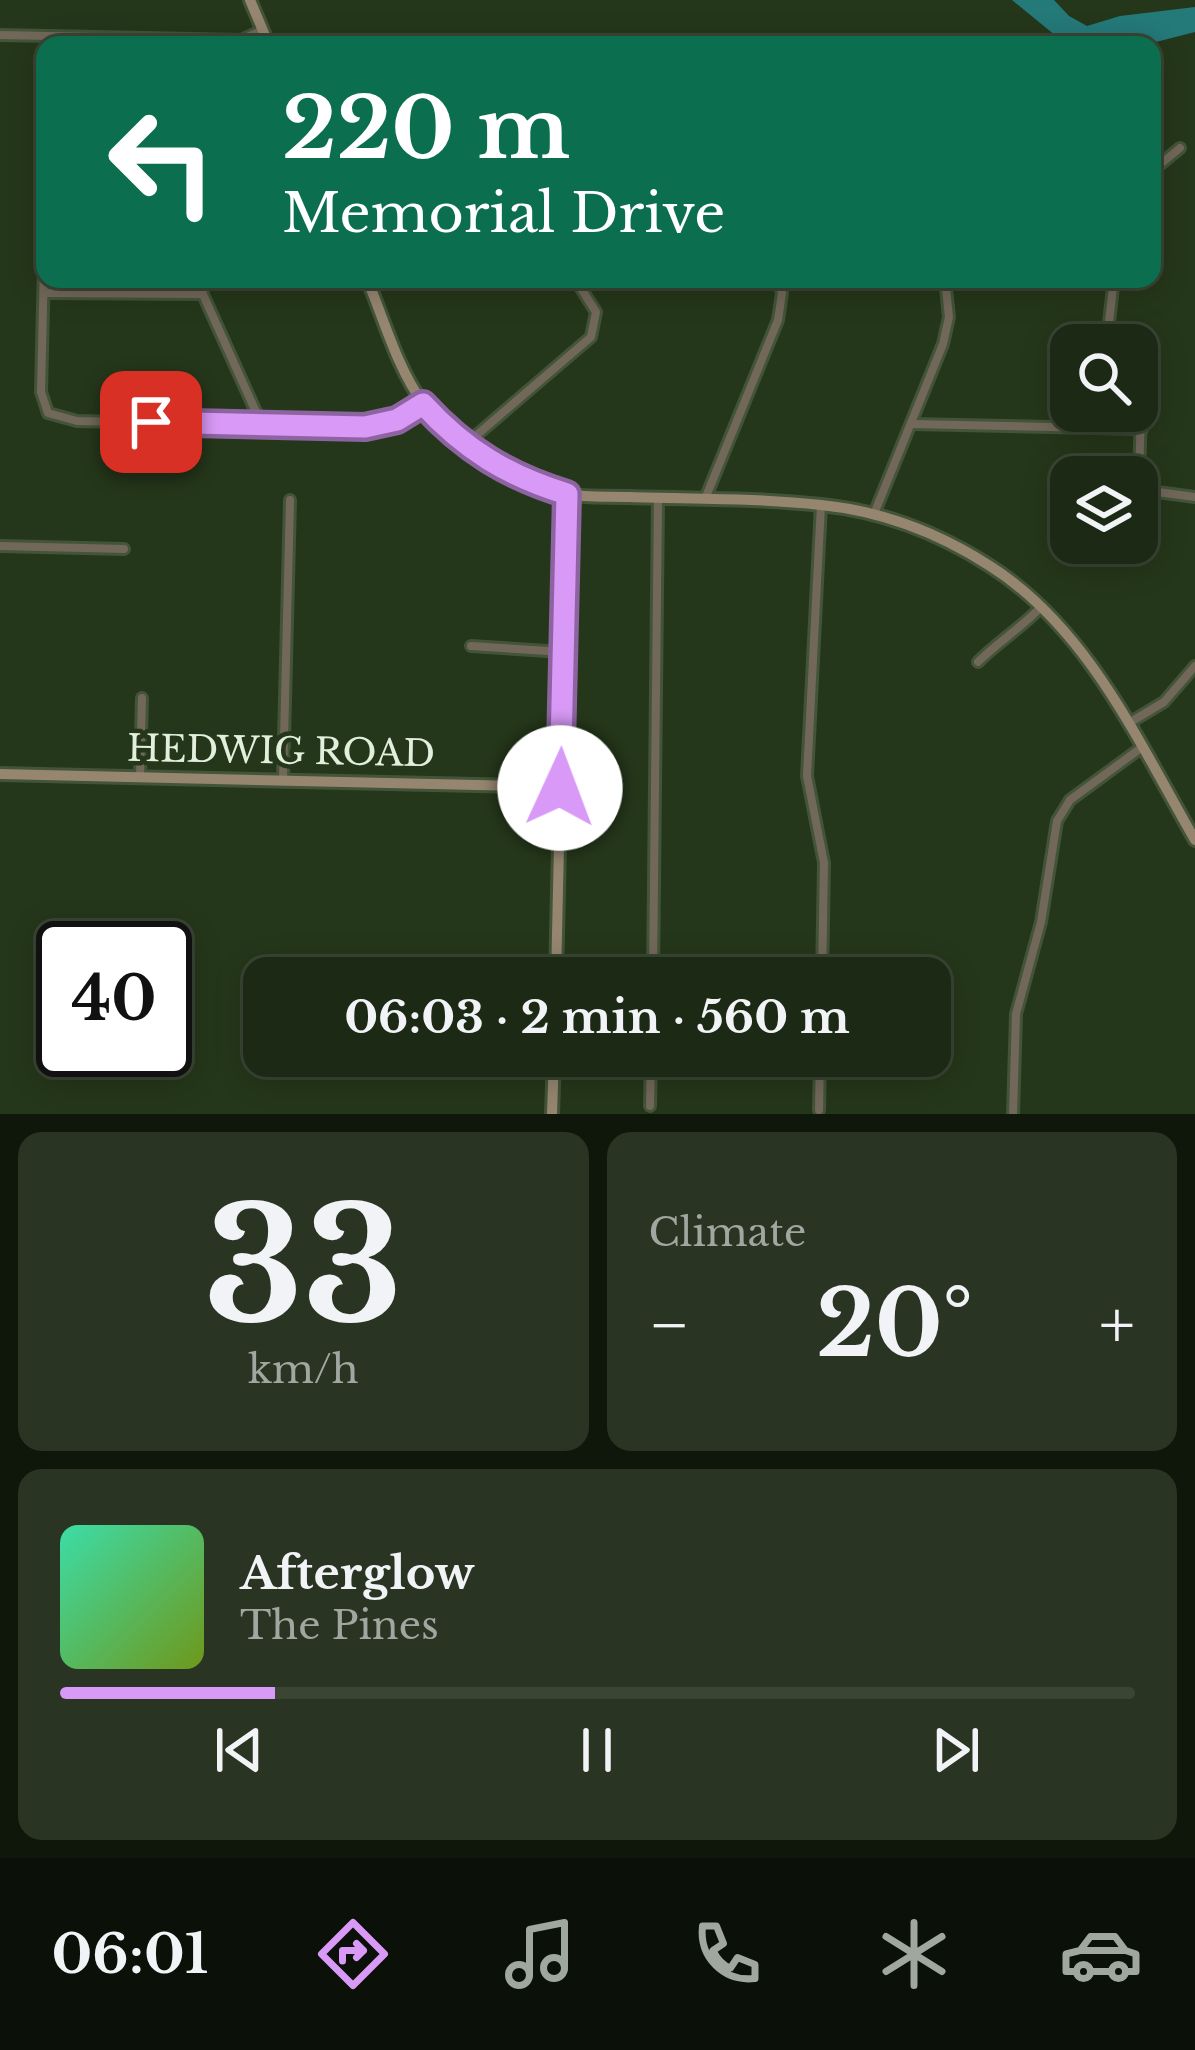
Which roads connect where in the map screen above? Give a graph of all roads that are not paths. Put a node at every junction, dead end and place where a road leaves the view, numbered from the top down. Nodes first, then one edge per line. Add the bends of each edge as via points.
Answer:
1 (250, 0) edge
2 (262, 30) junction
3 (0, 35) edge
4 (48, 36) edge
5 (249, 36) edge
6 (265, 36) edge
7 (1180, 148) dead end
8 (1161, 162) edge
9 (44, 288) edge
10 (200, 288) edge
11 (372, 288) edge
12 (580, 288) edge
13 (781, 288) edge
14 (946, 288) edge
15 (1112, 288) edge
16 (44, 293) junction
17 (203, 294) junction
18 (1112, 324) edge
19 (423, 404) junction
20 (261, 423) junction
21 (911, 424) junction
22 (1050, 427) edge
23 (1142, 432) edge
24 (465, 445) junction
25 (567, 494) junction
26 (1195, 497) edge
27 (658, 498) junction
28 (705, 499) junction
29 (290, 500) dead end
30 (821, 505) junction
31 (874, 514) junction
32 (0, 546) edge
33 (124, 549) dead end
34 (1042, 606) junction
35 (471, 646) dead end
36 (563, 652) junction
37 (978, 662) dead end
38 (1195, 666) edge
39 (142, 698) dead end
40 (1128, 723) junction
41 (1142, 748) junction
42 (0, 774) edge
43 (140, 777) junction
44 (284, 780) junction
45 (560, 788) junction
46 (1195, 840) edge
47 (556, 957) edge
48 (653, 957) edge
49 (822, 957) edge
50 (553, 1077) edge
51 (651, 1077) edge
52 (820, 1077) edge
53 (650, 1106) dead end
54 (819, 1110) dead end
55 (552, 1114) edge
56 (1012, 1114) edge

1 - 2 street
2 - 5 street
2 - 6 street
3 - 4 street
7 - 8 street
9 - 16 street
10 - 17 street
11 - 19 street
12 - 24 street via 596,312 591,337
13 - 28 street via 778,320
14 - 21 street via 943,344
15 - 18 street
16 - 17 street
16 - 20 street via 41,392 48,413 77,421
17 - 20 street
19 - 20 street via 380,425
19 - 24 street
21 - 22 street
21 - 31 street
23 - 26 street via 1143,490
24 - 25 street via 515,477
25 - 27 street
25 - 36 street
27 - 28 street
27 - 48 street
28 - 30 street
29 - 44 street
30 - 31 street
30 - 49 street via 807,776 824,863
31 - 34 street via 960,548
32 - 33 street
34 - 37 street
34 - 40 street
35 - 36 street
36 - 45 street
38 - 40 street via 1164,702
39 - 43 street
40 - 41 street
41 - 46 street
41 - 56 street via 1070,800 1057,821 1016,1014
42 - 43 street, HEDWIG ROAD
43 - 44 street, HEDWIG ROAD
44 - 45 street, HEDWIG ROAD
45 - 47 street
50 - 55 street
51 - 53 street
52 - 54 street

